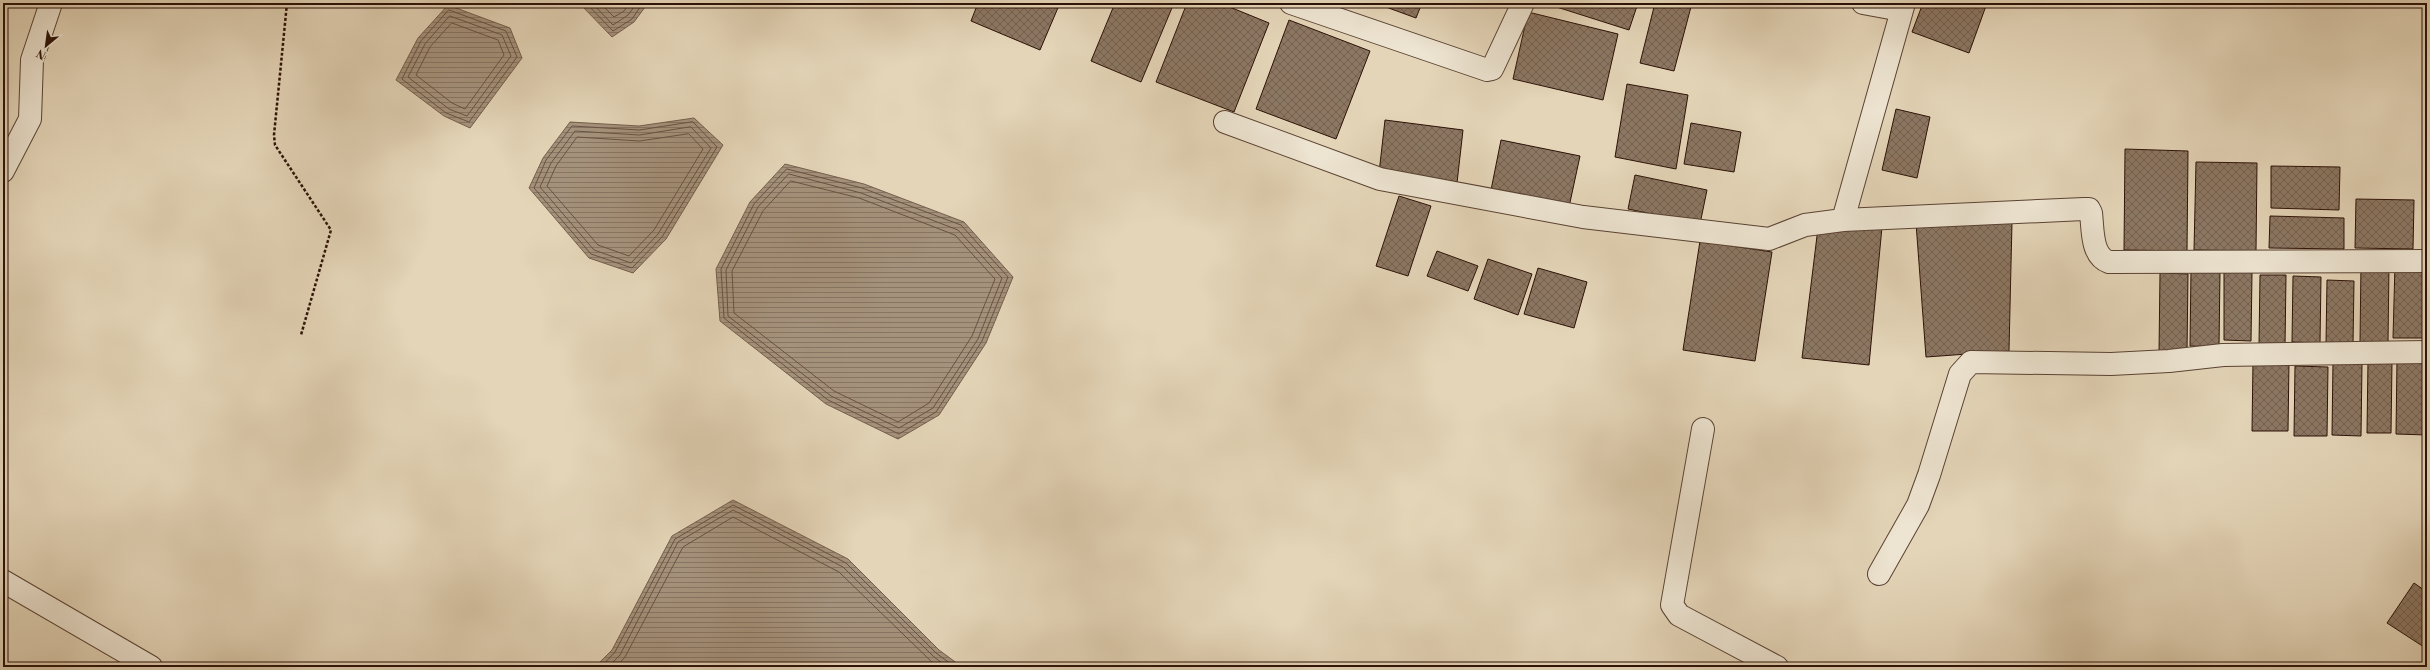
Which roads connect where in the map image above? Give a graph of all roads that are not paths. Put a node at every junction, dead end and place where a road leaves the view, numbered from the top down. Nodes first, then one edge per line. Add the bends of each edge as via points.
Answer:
1 (51, 3) edge
2 (1291, 3) edge
3 (1523, 3) edge
4 (1863, 3) edge
5 (1903, 7) edge
6 (1225, 122) dead end
7 (3, 171) edge
8 (1843, 220) junction
9 (2427, 261) edge
10 (2427, 352) edge
11 (1703, 429) dead end
12 (1879, 574) dead end
13 (3, 581) edge
14 (151, 667) edge
15 (1777, 667) edge

1 - 7 street via 32,60 30,119
2 - 3 street via 1487,70 1492,69
4 - 5 street
5 - 8 street
6 - 8 street via 1380,179 1583,217 1769,239 1805,225
8 - 9 street via 2089,209 2097,252 2102,260 2109,262
10 - 12 street via 2223,354 2169,361 2111,364 1971,362 1960,374 1918,505
11 - 15 street via 1672,605 1679,615
13 - 14 street

